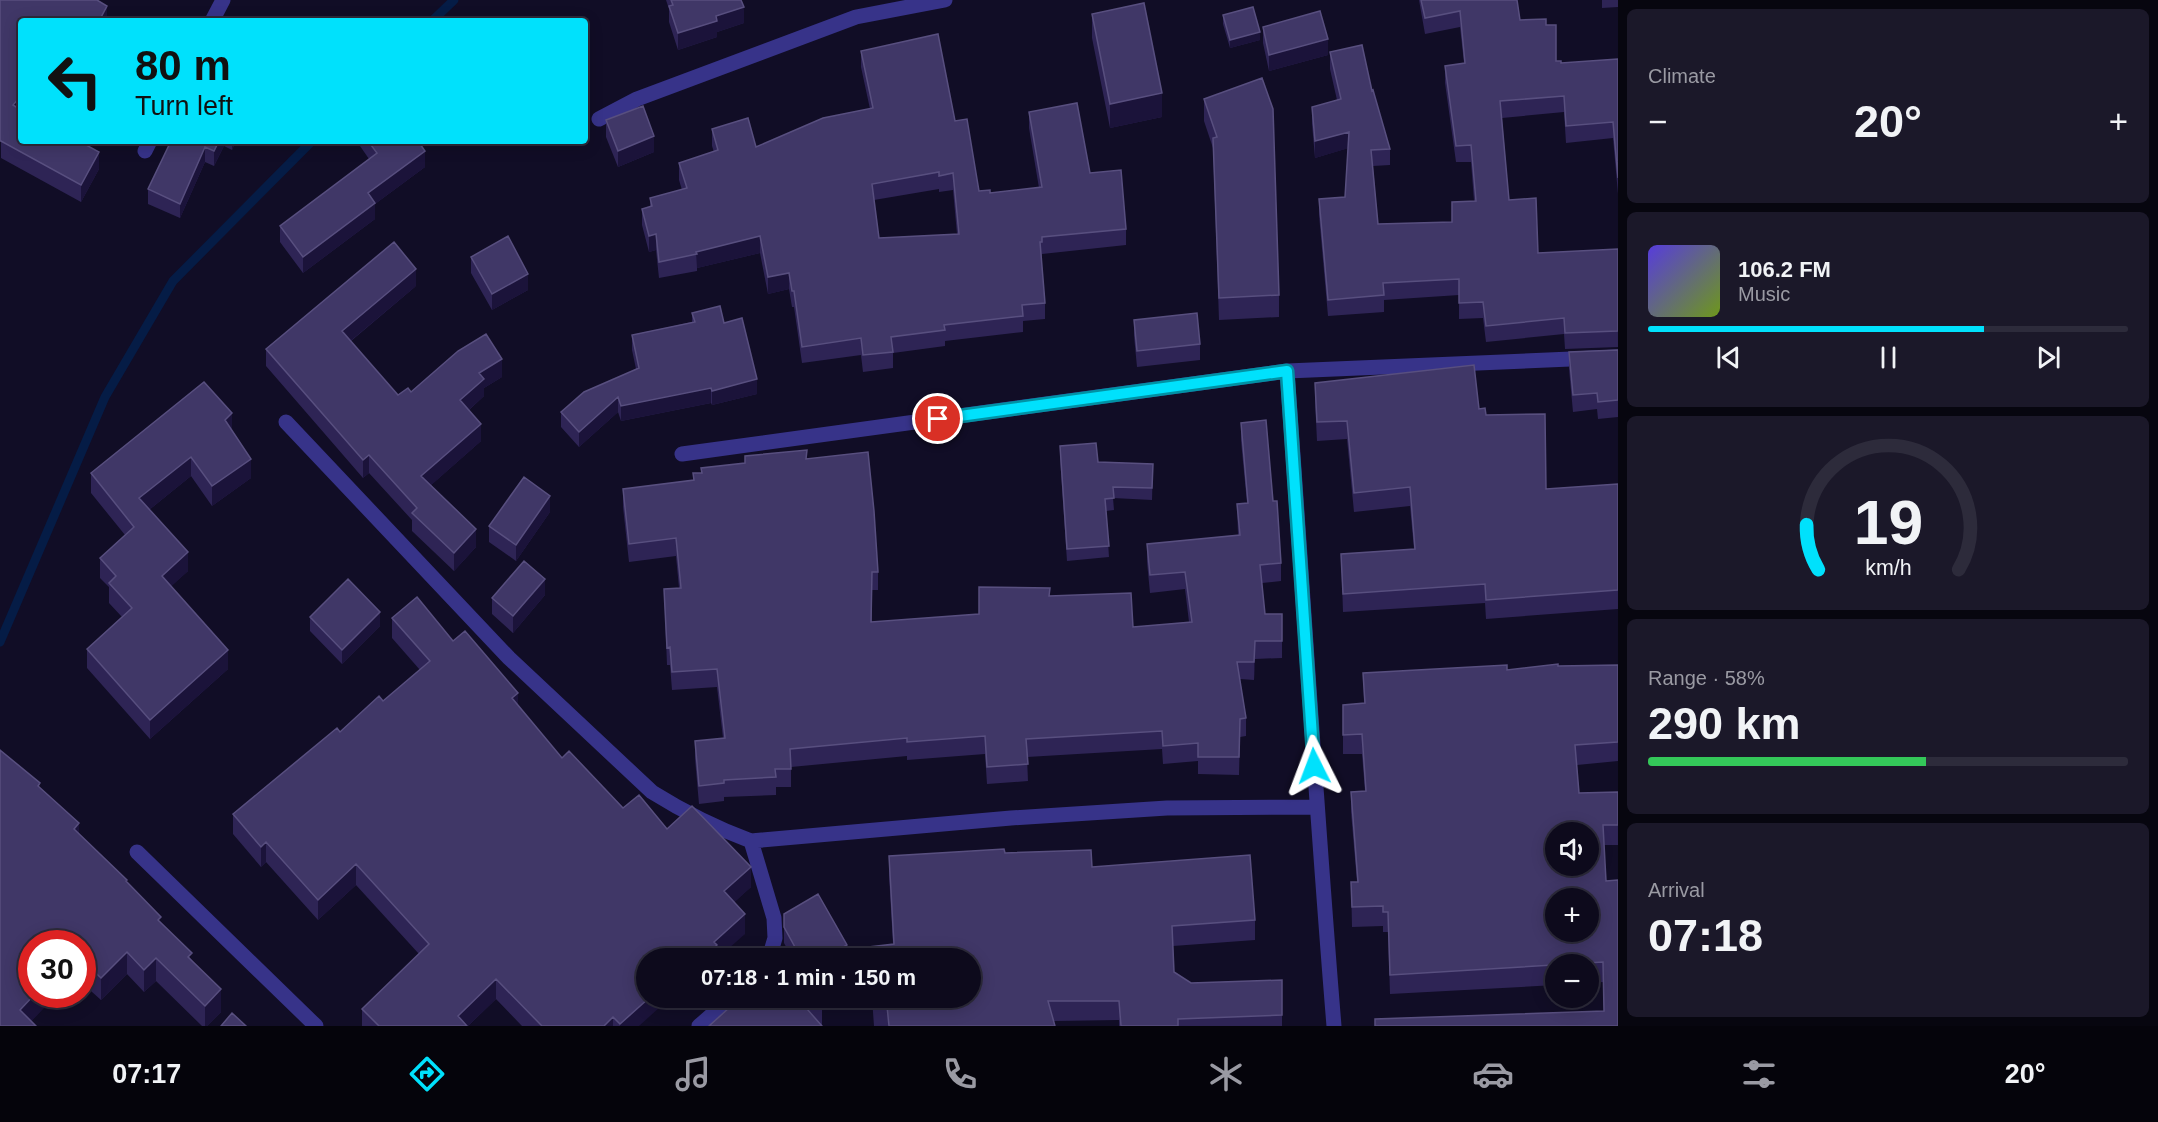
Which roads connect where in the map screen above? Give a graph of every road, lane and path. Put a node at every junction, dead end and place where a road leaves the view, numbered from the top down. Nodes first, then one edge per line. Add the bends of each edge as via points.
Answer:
1 (223, 0) edge
2 (945, 0) edge
3 (214, 18) edge
4 (599, 119) dead end
5 (1618, 357) edge
6 (1287, 371) junction
7 (286, 422) dead end
8 (682, 454) dead end
9 (1316, 807) junction
10 (751, 841) junction
11 (137, 852) dead end
12 (772, 948) edge
13 (720, 1008) edge
14 (316, 1026) edge
15 (699, 1026) edge
16 (1334, 1026) edge

1 - 3 street
2 - 4 street via 856,17 637,99
5 - 6 street
6 - 8 street
6 - 9 street
7 - 10 street via 508,658 652,792 689,814
9 - 10 street via 1167,808
9 - 16 street
10 - 12 street via 774,918
11 - 14 street
13 - 15 street

